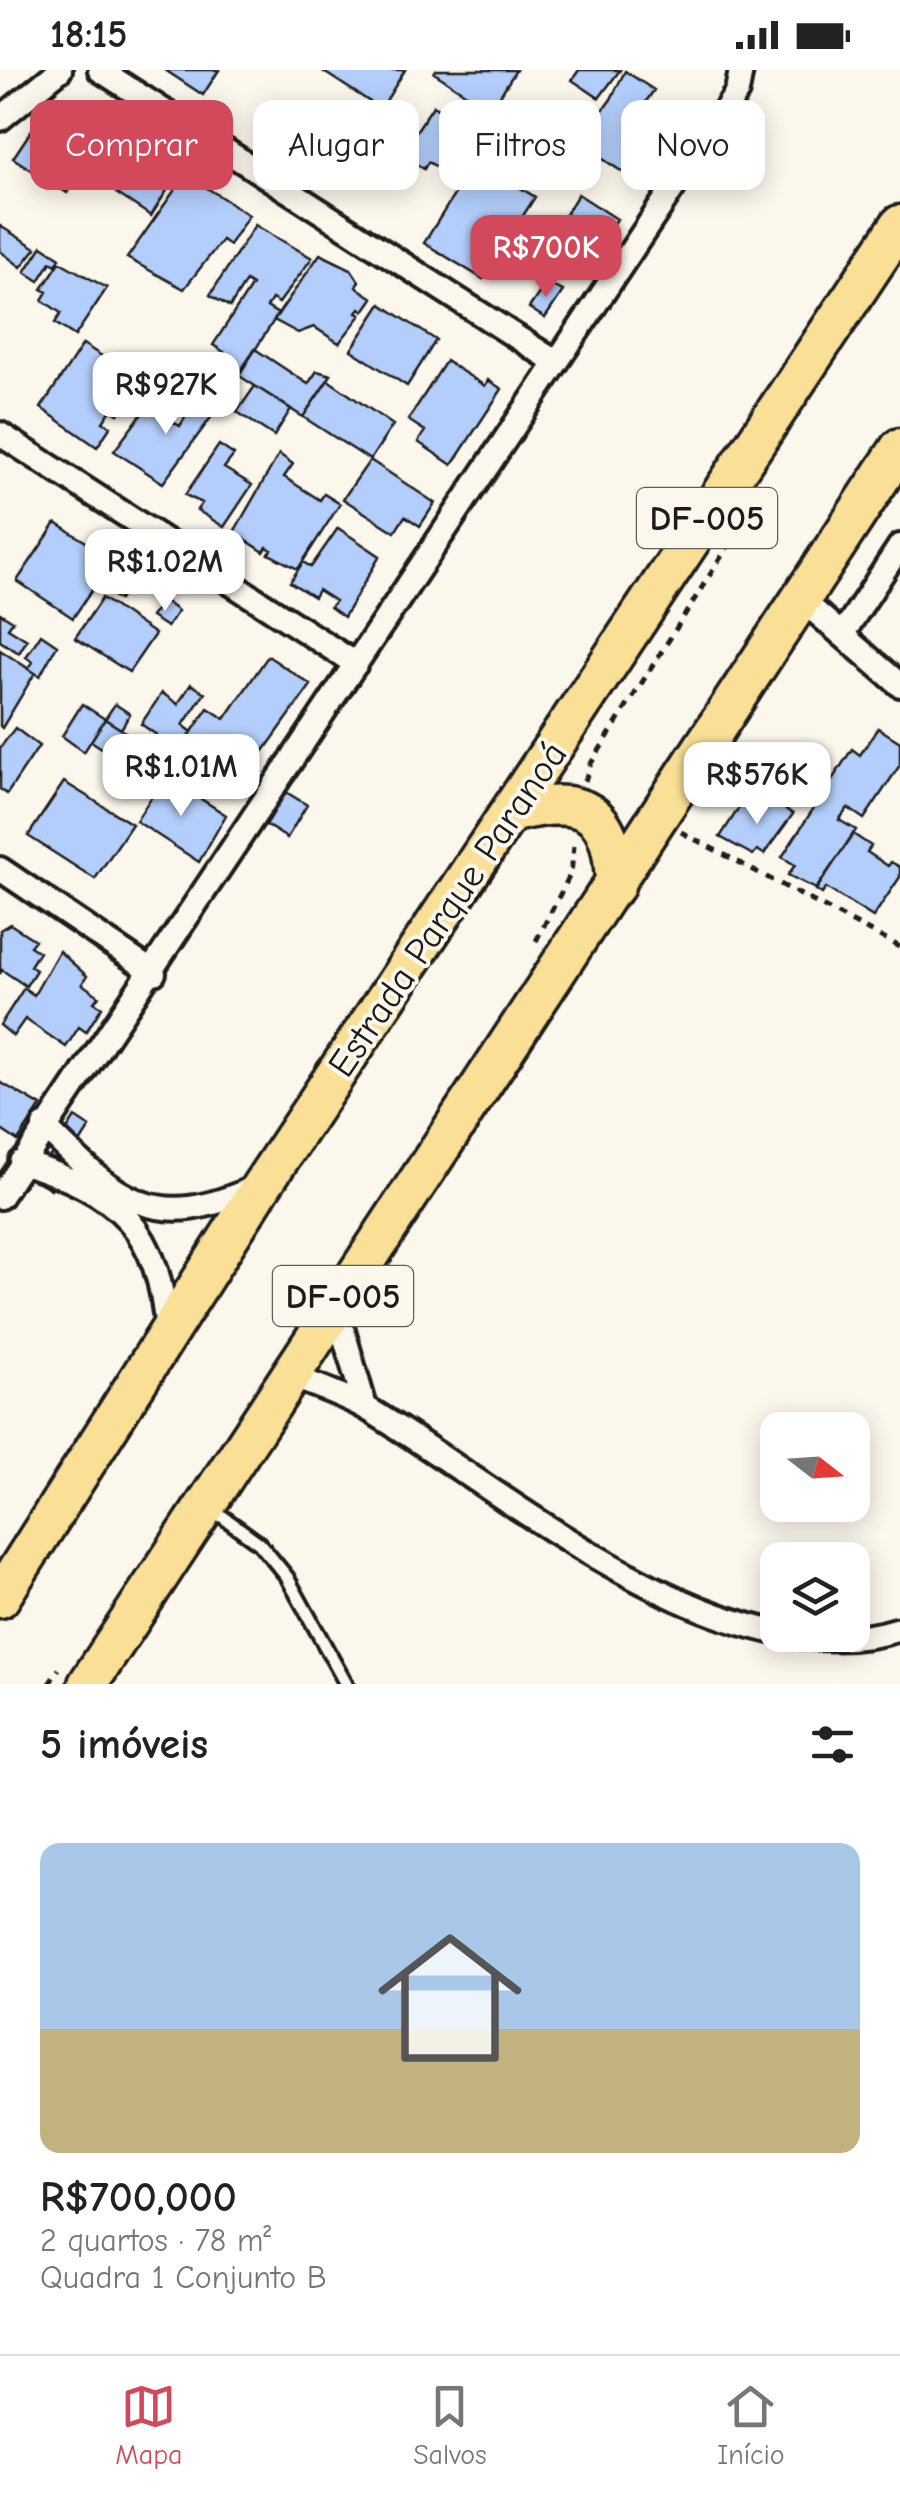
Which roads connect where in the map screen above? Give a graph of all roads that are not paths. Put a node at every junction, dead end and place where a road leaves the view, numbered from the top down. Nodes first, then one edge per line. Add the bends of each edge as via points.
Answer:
1 (60, 70) edge
2 (100, 70) edge
3 (742, 72) edge
4 (0, 119) edge
5 (900, 225) edge
6 (554, 360) junction
7 (0, 434) edge
8 (900, 448) edge
9 (900, 546) edge
10 (802, 600) junction
11 (842, 635) junction
12 (356, 664) junction
13 (900, 685) edge
14 (514, 812) junction
15 (0, 869) edge
16 (615, 886) junction
17 (154, 973) junction
18 (44, 1126) junction
19 (21, 1162) junction
20 (262, 1184) junction
21 (0, 1197) edge
22 (336, 1307) junction
23 (167, 1333) junction
24 (290, 1376) junction
25 (366, 1408) junction
26 (205, 1504) junction
27 (0, 1598) edge
28 (900, 1629) edge
29 (78, 1669) edge
30 (346, 1684) edge

1 - 4 street
2 - 6 street
3 - 6 street via 736,92
5 - 14 main road, Estrada Parque Paranoá / DF-005
6 - 12 street
7 - 12 street
8 - 10 main road, DF-005
9 - 11 street
10 - 11 street
10 - 16 main road, DF-005
11 - 13 street
12 - 17 street
14 - 16 main road via 550,803 579,805 608,839
14 - 20 main road, Estrada Parque Paranoá / DF-005
15 - 17 street
16 - 22 main road, DF-005
17 - 18 street
18 - 19 street
18 - 20 street via 96,1174 159,1209 214,1206
19 - 21 street
19 - 23 street via 66,1180 133,1222 163,1281
20 - 23 main road, Estrada Parque Paranoá / DF-005
22 - 24 main road, DF-005
22 - 25 street
23 - 27 main road, Estrada Parque Paranoá / DF-005
24 - 25 street
24 - 26 main road, DF-005
25 - 28 street via 658,1606 714,1630 831,1648 870,1644
26 - 29 main road, DF-005
26 - 30 lane via 258,1542 288,1577

